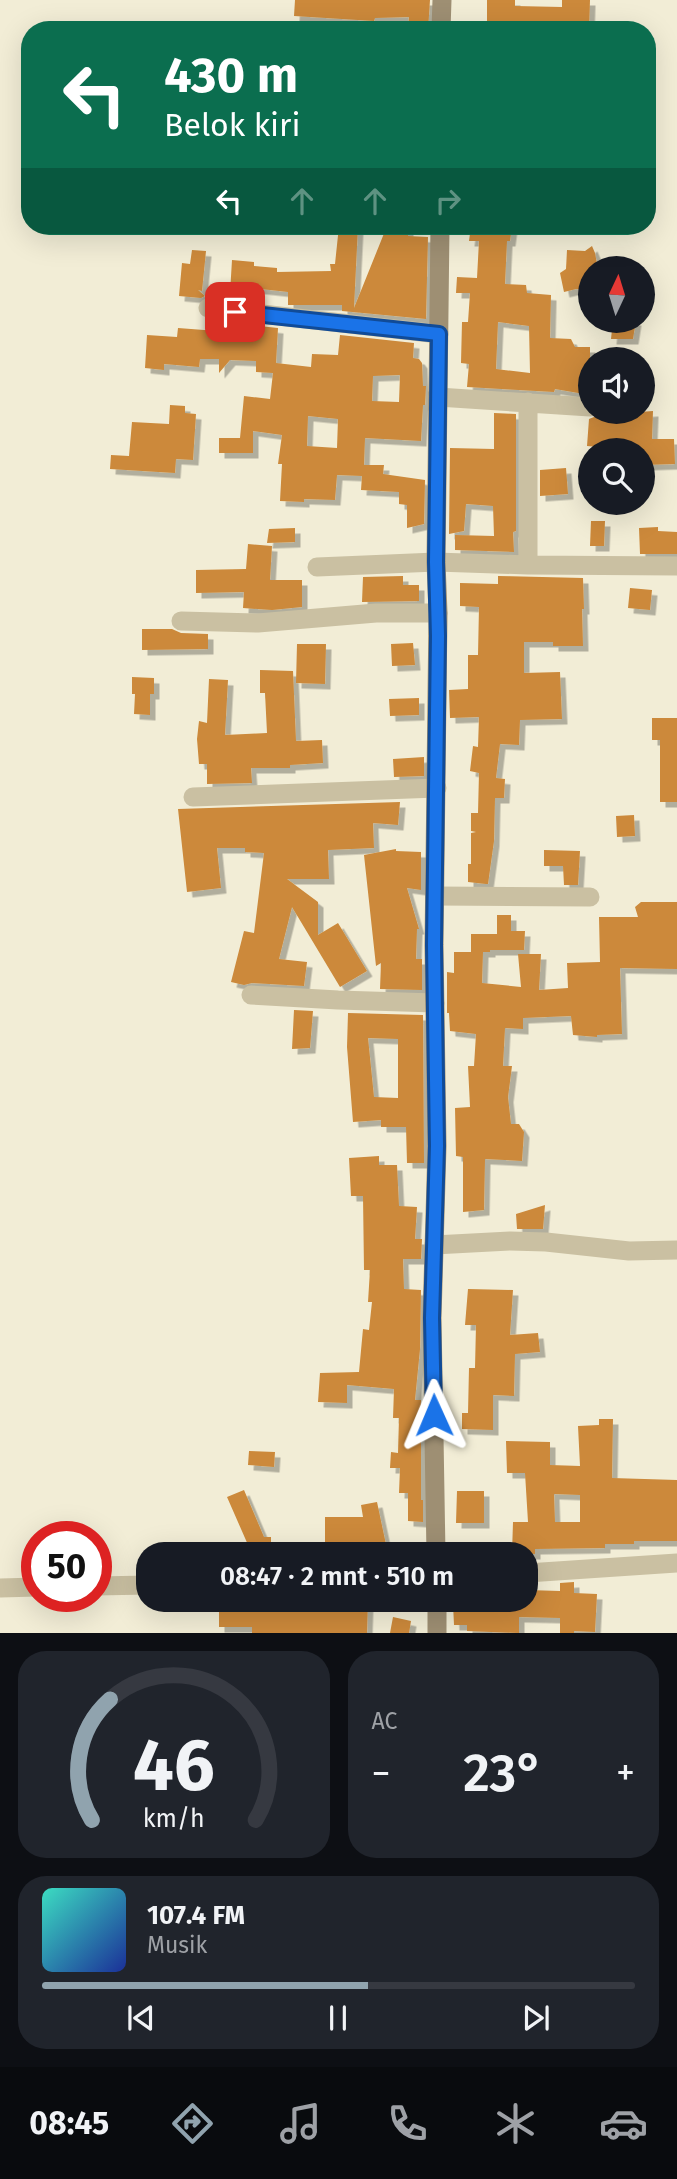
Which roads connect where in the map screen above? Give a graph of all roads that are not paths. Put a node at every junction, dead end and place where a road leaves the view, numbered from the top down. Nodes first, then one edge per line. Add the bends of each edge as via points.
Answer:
1 (442, 0) edge
2 (441, 21) edge
3 (440, 235) edge
4 (208, 308) dead end
5 (439, 334) junction
6 (438, 397) junction
7 (528, 402) junction
8 (578, 406) edge
9 (436, 562) junction
10 (528, 565) junction
11 (677, 566) edge
12 (317, 567) dead end
13 (438, 613) junction
14 (181, 621) dead end
15 (437, 788) junction
16 (192, 797) dead end
17 (435, 896) junction
18 (590, 897) dead end
19 (251, 995) dead end
20 (435, 1003) junction
21 (434, 1245) junction
22 (677, 1250) edge
23 (436, 1542) edge
24 (677, 1563) edge
25 (538, 1572) edge
26 (136, 1585) edge
27 (112, 1586) edge
28 (21, 1587) edge
29 (0, 1588) edge
30 (437, 1612) edge
31 (437, 1633) edge

1 - 2 main road
3 - 5 main road
4 - 5 street
5 - 6 main road
6 - 7 street
6 - 9 main road
7 - 8 street
7 - 10 street
9 - 10 street
9 - 12 street
9 - 13 main road
10 - 11 street
13 - 14 street
13 - 15 main road
15 - 16 street
15 - 17 main road
17 - 18 street
17 - 20 main road
19 - 20 street
20 - 21 main road
21 - 22 street via 510,1241 629,1251
21 - 23 main road
24 - 25 street
26 - 27 street
28 - 29 street
30 - 31 main road

